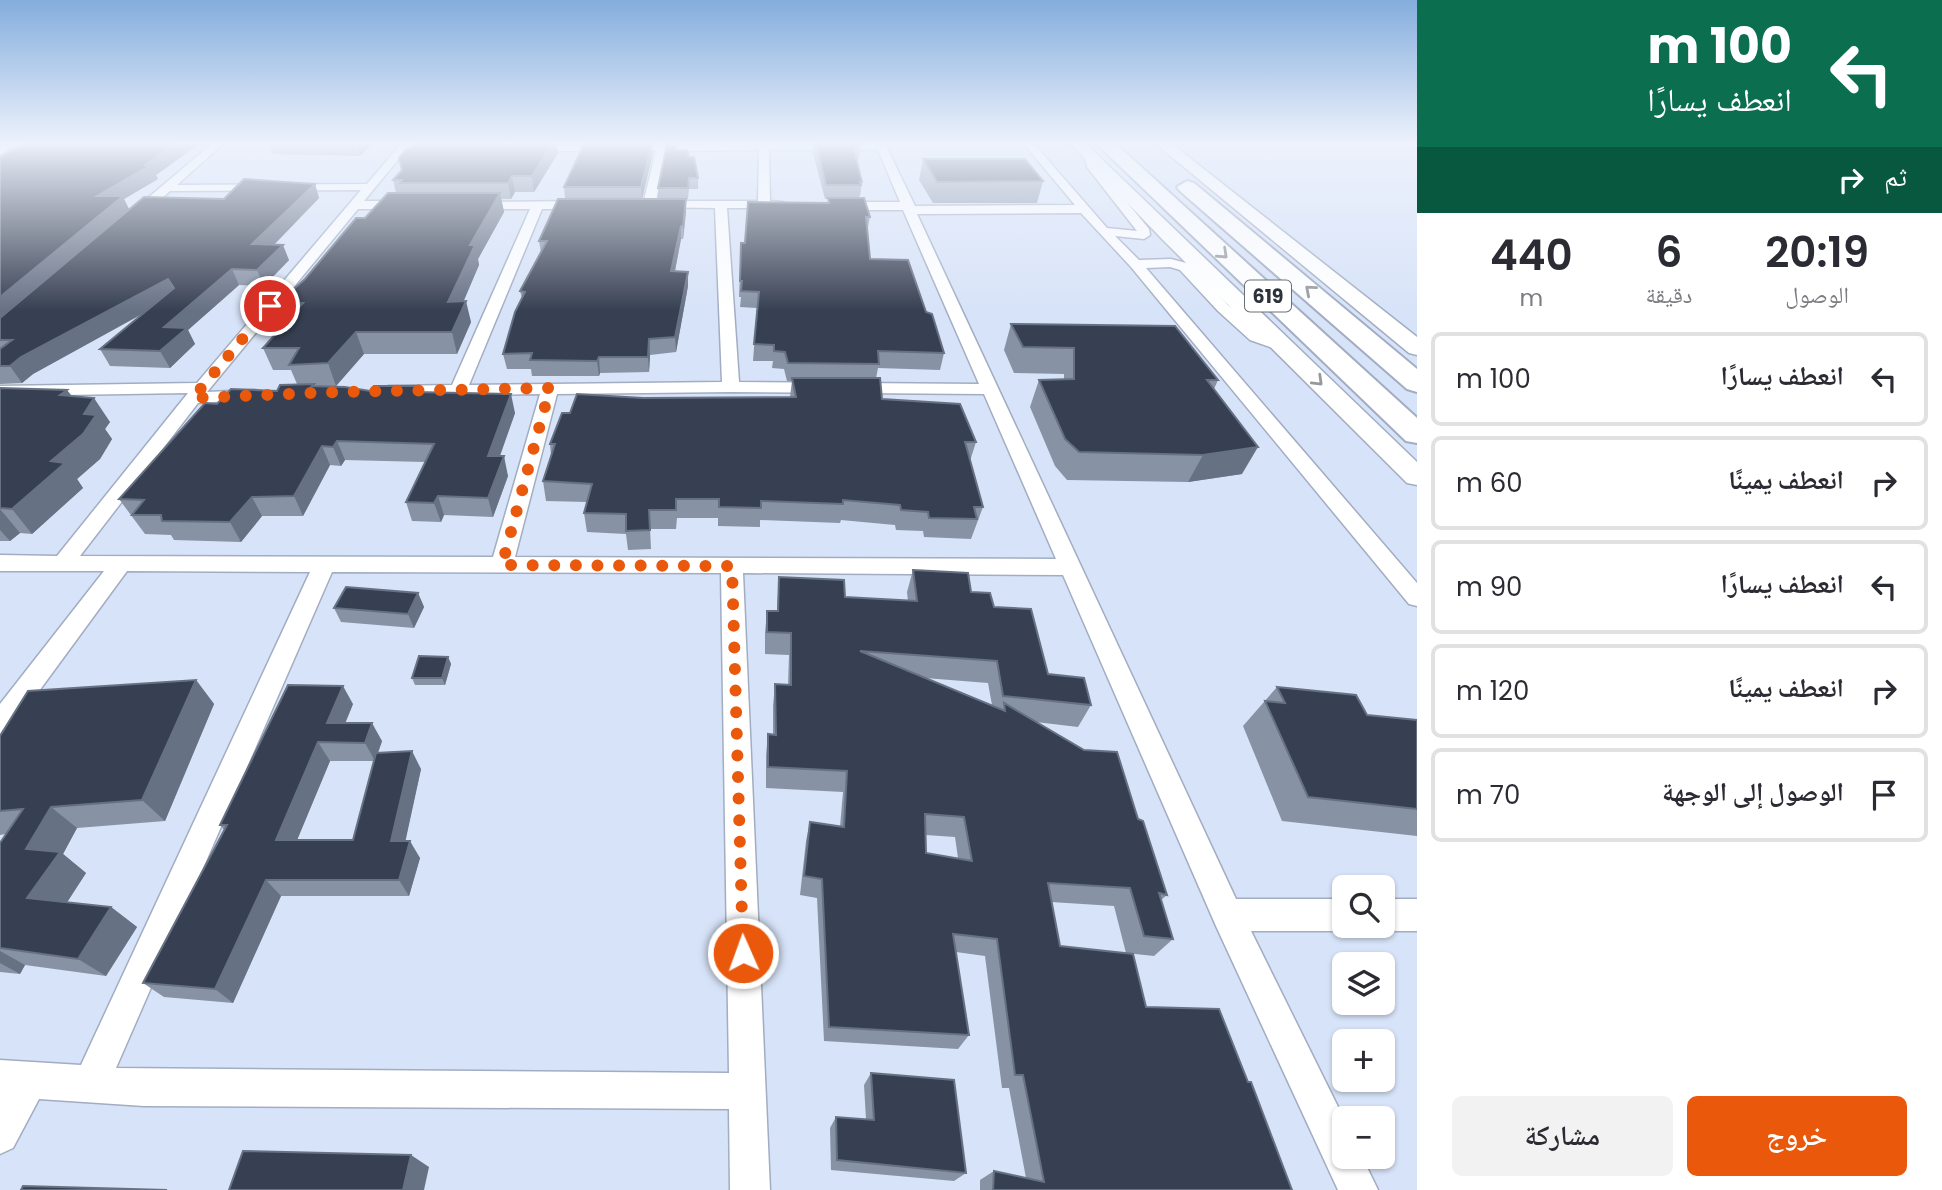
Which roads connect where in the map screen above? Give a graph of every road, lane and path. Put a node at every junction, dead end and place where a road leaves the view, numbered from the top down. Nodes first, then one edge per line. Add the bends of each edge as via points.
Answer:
1 (152, 200) edge
2 (360, 200) edge
3 (650, 200) edge
4 (764, 200) edge
5 (906, 200) edge
6 (1076, 200) edge
7 (1119, 200) edge
8 (1145, 200) edge
9 (1154, 200) edge
10 (1212, 200) edge
11 (1222, 200) edge
12 (635, 204) edge
13 (649, 204) junction
14 (355, 205) junction
15 (425, 205) edge
16 (467, 205) edge
17 (607, 205) edge
18 (720, 205) junction
19 (764, 205) junction
20 (791, 205) edge
21 (537, 206) junction
22 (817, 206) edge
23 (910, 208) junction
24 (1084, 209) junction
25 (124, 225) edge
26 (1103, 231) junction
27 (1136, 264) junction
28 (1283, 347) junction
29 (1417, 348) edge
30 (1417, 383) edge
31 (731, 387) junction
32 (550, 388) junction
33 (459, 389) junction
34 (990, 390) junction
35 (0, 391) edge
36 (377, 391) edge
37 (198, 393) junction
38 (271, 395) edge
39 (1417, 434) edge
40 (1417, 477) edge
41 (0, 563) edge
42 (62, 564) junction
43 (121, 564) junction
44 (324, 565) junction
45 (502, 565) junction
46 (732, 566) junction
47 (1070, 568) junction
48 (1417, 597) edge
49 (0, 724) edge
50 (1227, 915) junction
51 (1332, 915) edge
52 (1395, 915) edge
53 (1417, 915) edge
54 (14, 1079) edge
55 (91, 1084) junction
56 (747, 1091) junction
57 (0, 1135) edge
58 (750, 1190) edge
59 (1358, 1190) edge

1 - 25 street
2 - 14 street
3 - 13 street
4 - 19 street
5 - 23 street
6 - 24 street
7 - 26 street via 1144,235
8 - 28 main road
9 -> 39 highway, 619
30 -> 10 highway, 619
11 - 29 main road
12 - 13 street
13 - 18 street
14 - 15 street
14 - 37 street
16 - 21 street
17 - 21 street
18 - 19 street
18 - 31 street
19 - 20 street
21 - 33 street
22 - 23 street
23 - 24 street
23 - 34 street
24 - 26 street
26 - 27 street
27 - 28 street via 1185,267 1256,337
27 - 48 street
28 -> 40 main road
31 - 32 street
31 - 34 street
32 - 33 street
32 - 45 street
33 - 36 street
34 - 47 street
35 - 37 street
37 - 38 street
37 - 42 street
41 - 42 street
42 - 43 street
43 - 44 street
43 - 49 street
44 - 45 street
44 - 55 street
45 - 46 street
46 - 47 street
46 - 56 street
47 - 50 street
50 - 51 street
50 - 59 street
52 - 53 street
54 - 55 street
54 - 57 street
55 - 56 street
56 - 58 street

